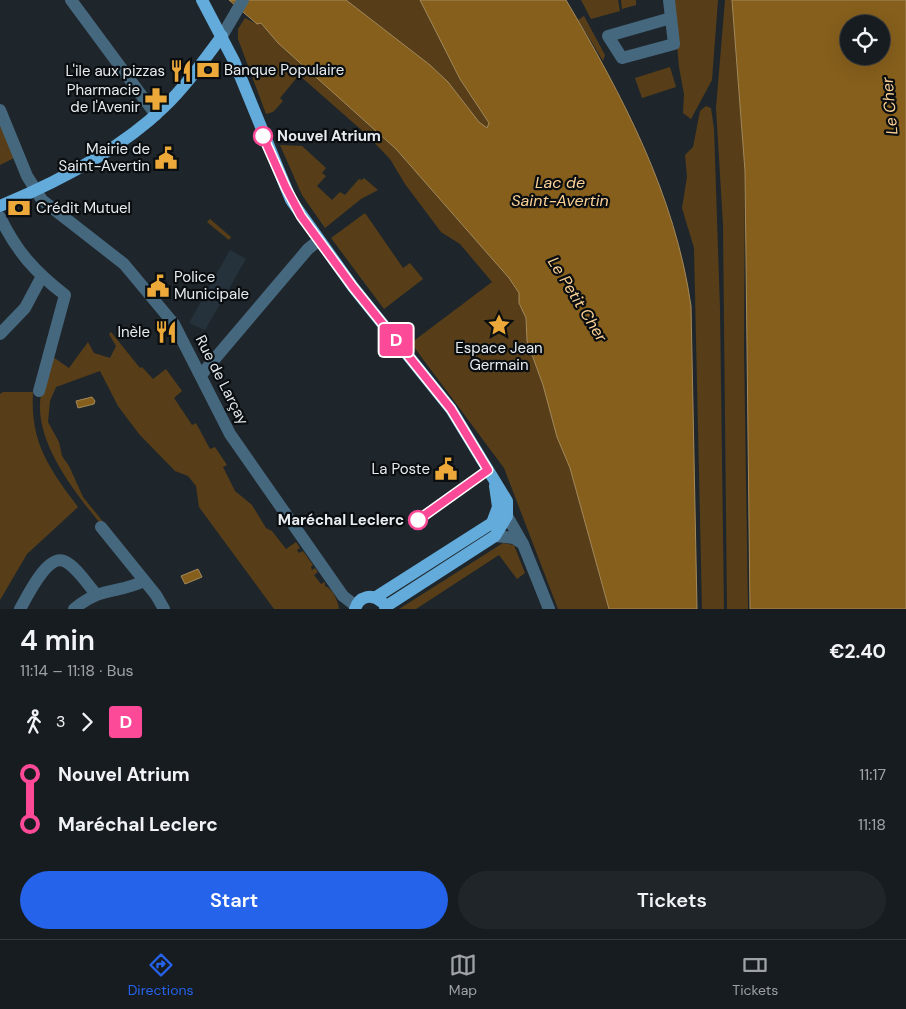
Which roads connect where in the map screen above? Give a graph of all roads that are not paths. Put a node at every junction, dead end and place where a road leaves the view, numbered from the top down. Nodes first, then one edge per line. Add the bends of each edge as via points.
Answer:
1 (71, 0) edge
2 (202, 0) edge
3 (669, 0) edge
4 (241, 3) edge
5 (671, 18) junction
6 (222, 36) junction
7 (0, 110) edge
8 (156, 115) junction
9 (35, 192) junction
10 (0, 206) edge
11 (0, 217) edge
12 (318, 241) junction
13 (42, 276) junction
14 (0, 334) edge
15 (201, 375) junction
16 (39, 391) dead end
17 (492, 476) junction
18 (508, 516) junction
19 (101, 527) dead end
20 (495, 536) junction
21 (524, 544) junction
22 (144, 581) junction
23 (96, 594) junction
24 (376, 597) junction
25 (356, 607) edge
26 (385, 608) edge
27 (20, 609) edge
28 (74, 609) edge
29 (164, 609) edge
30 (549, 609) edge

1 - 8 street
2 - 6 main road
3 - 5 street
4 - 6 street
5 - 5 street via 653,23 608,36 622,58 674,44
6 - 8 main road
6 - 12 main road via 288,194
7 - 9 street
8 - 9 main road via 74,172
9 - 10 main road
9 - 15 street, Rue de Larçay via 124,264 174,324
11 - 13 street via 26,262
12 - 15 street
12 - 17 main road via 451,409
13 - 14 street via 25,308
13 - 16 street via 66,295
15 - 25 street, Rue de Larçay via 230,434 344,596
17 - 18 main road via 507,501
17 - 24 main road via 498,499 497,514 492,523
18 - 20 main road
18 - 21 street
19 - 22 street
20 - 21 street via 514,538
20 - 26 main road
21 - 30 street
22 - 23 street
22 - 29 street
23 - 27 street via 66,562 56,560 45,568
23 - 28 street
24 - 25 main road via 366,597
24 - 26 main road

